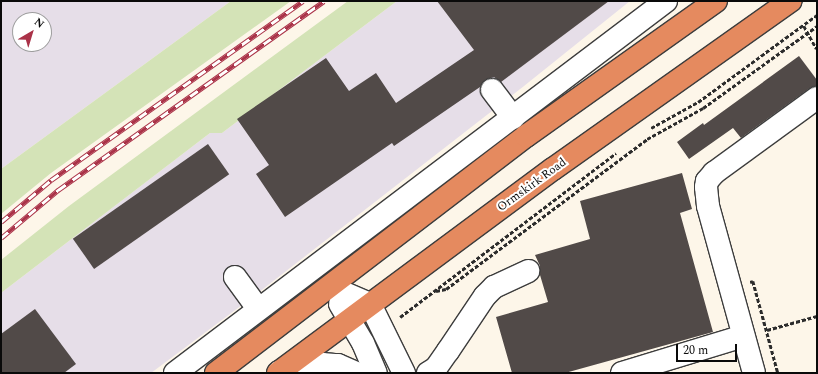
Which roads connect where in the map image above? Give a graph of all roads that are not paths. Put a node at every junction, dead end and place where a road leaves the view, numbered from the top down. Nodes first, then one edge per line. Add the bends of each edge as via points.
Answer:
1 (666, 1) edge
2 (702, 1) edge
3 (716, 1) edge
4 (790, 1) edge
5 (633, 60) junction
6 (492, 90) dead end
7 (817, 98) edge
8 (513, 118) junction
9 (529, 271) dead end
10 (235, 277) dead end
11 (330, 287) junction
12 (370, 304) junction
13 (258, 309) junction
14 (349, 319) junction
15 (744, 336) junction
16 (279, 372) edge
17 (175, 373) edge
18 (216, 373) edge
19 (356, 373) edge
20 (376, 373) edge
21 (404, 373) edge
22 (428, 373) edge
23 (622, 373) edge
24 (754, 373) edge

1 - 8 street
2 - 5 street
3 - 5 highway
4 - 12 highway, Ormskirk Road via 553,169
5 - 11 highway via 520,141
6 - 8 street
7 - 15 street via 714,173 707,181 705,193 708,206
8 - 13 street
9 - 22 street via 494,287 485,296 436,368
10 - 13 street
11 - 12 street
11 - 14 street
11 - 18 highway
12 - 14 highway, Ormskirk Road
12 - 21 street
13 - 17 street
14 - 16 highway, Ormskirk Road
14 - 20 street
15 - 23 street
15 - 24 street
16 - 19 street via 322,364 338,366

